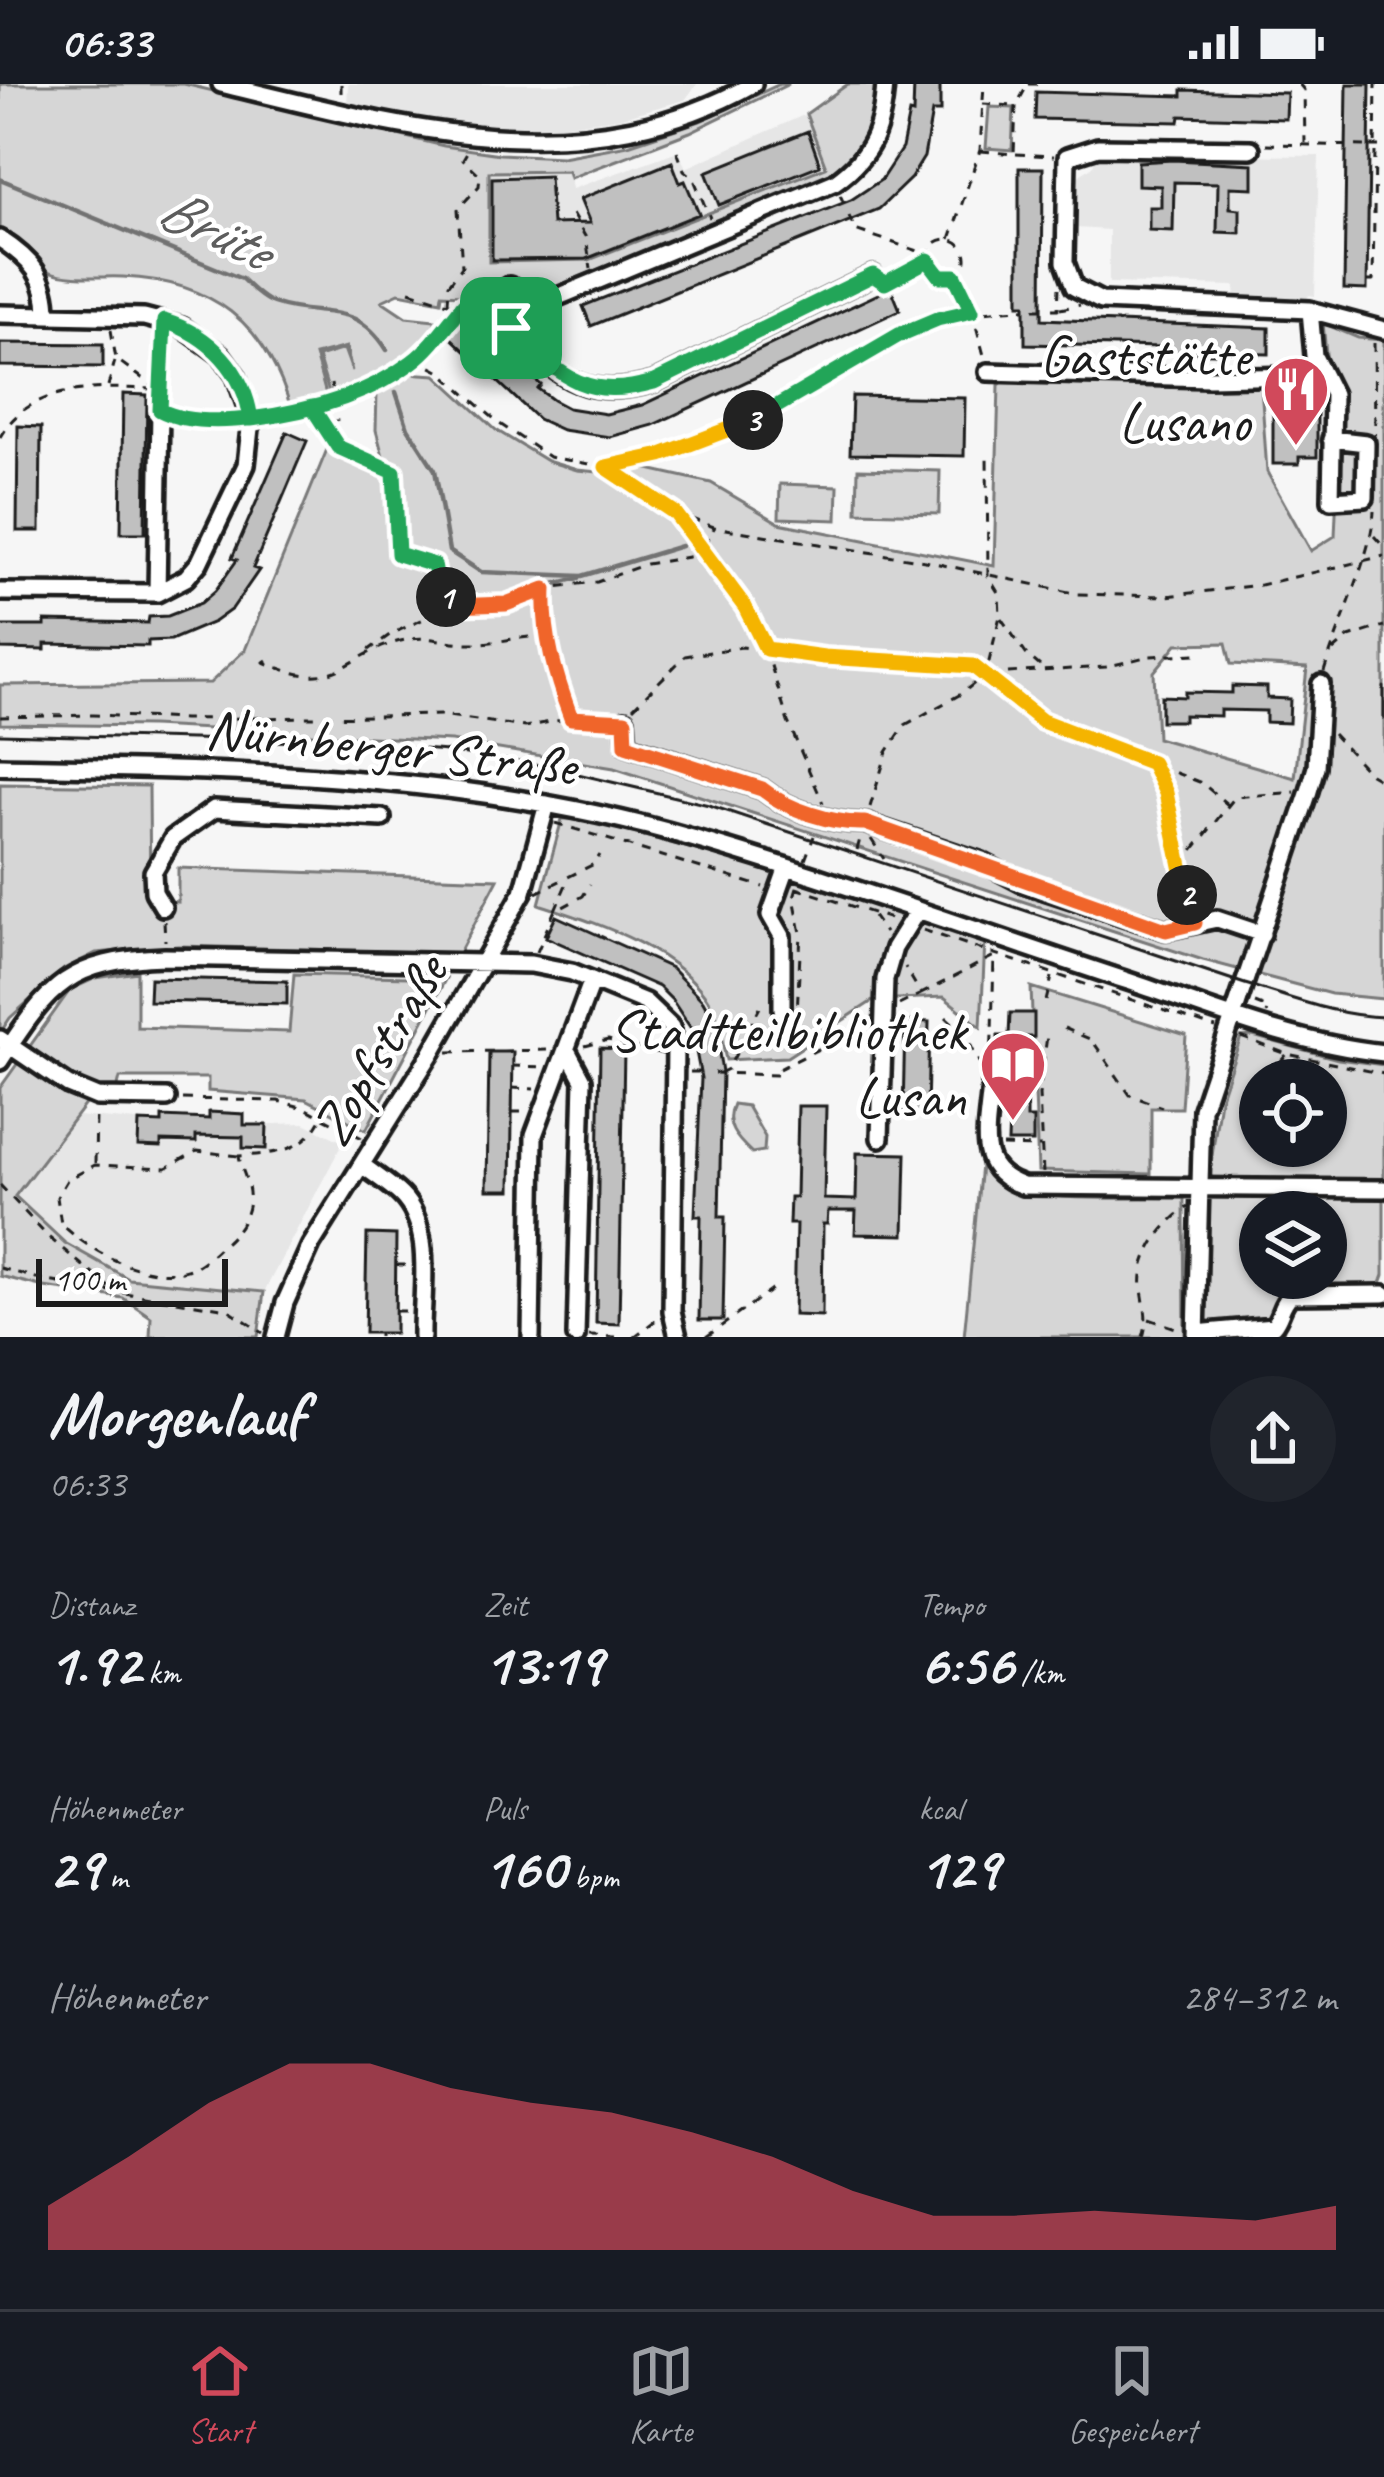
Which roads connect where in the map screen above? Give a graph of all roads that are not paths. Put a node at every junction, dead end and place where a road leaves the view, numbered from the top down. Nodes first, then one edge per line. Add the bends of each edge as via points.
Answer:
1 (221, 84) edge
2 (753, 84) edge
3 (886, 84) edge
4 (1251, 148) road end
5 (0, 239) edge
6 (873, 275) road end
7 (529, 309) junction
8 (1310, 310) junction
9 (0, 314) edge
10 (47, 314) junction
11 (511, 328) junction
12 (1384, 330) edge
13 (1319, 370) junction
14 (988, 372) road end
15 (160, 410) road end
16 (1331, 439) dead end
17 (0, 592) edge
18 (157, 592) junction
19 (1321, 684) road end
20 (625, 721) road end
21 (0, 766) edge
22 (545, 812) junction
23 (382, 818) dead end
24 (795, 875) junction
25 (163, 908) road end
26 (913, 918) junction
27 (1262, 934) junction
28 (485, 963) junction
29 (592, 980) junction
30 (782, 1017) road end
31 (1231, 1024) junction
32 (3, 1049) edge
33 (567, 1050) junction
34 (1384, 1053) edge
35 (991, 1084) road end
36 (167, 1098) road end
37 (880, 1138) dead end
38 (362, 1165) junction
39 (1384, 1189) edge
40 (1198, 1195) junction
41 (1384, 1294) edge
42 (1196, 1335) edge
43 (575, 1336) edge
44 (276, 1337) edge
45 (422, 1337) edge
46 (530, 1337) edge
47 (678, 1337) edge

1 - 2 street via 476,138 567,138 649,125
3 - 7 street via 881,126 835,182
4 - 8 street via 1098,147 1067,157 1065,262 1074,287 1102,301
5 - 10 street via 34,266 47,288
6 - 11 street via 624,390 565,379
7 - 11 street
7 - 11 street via 509,286 489,300
8 - 12 street
8 - 13 street
9 - 10 street
10 - 18 street via 164,321 202,338 236,376 251,419 246,464 199,562
13 - 14 street via 1209,378
13 - 16 street via 1333,394
15 - 18 street
17 - 18 street
19 - 27 street via 1309,791
20 - 27 street via 626,745 762,789 777,801 1166,930 1217,919
21 - 22 street, Nürnberger Straße via 356,778 453,788
22 - 24 street, Nürnberger Straße via 639,824
22 - 28 street, Zopfstraße via 523,892
23 - 25 street via 214,809 172,838 153,872
24 - 26 street, Nürnberger Straße
24 - 30 street via 770,915 782,936
26 - 31 street, Nürnberger Straße
26 - 37 street via 885,979
27 - 31 street
28 - 29 street via 531,964
28 - 32 street via 112,959 65,978
28 - 38 street, Zopfstraße
29 - 33 street
29 - 47 street via 658,1012 670,1027
31 - 34 street, Nürnberger Straße
31 - 40 street via 1202,1109
32 - 36 street via 97,1097
33 - 43 street via 583,1080
33 - 46 street via 534,1136
35 - 40 street via 987,1146 995,1172 1023,1186
38 - 44 street, Zopfstraße via 298,1268
38 - 45 street via 404,1197 418,1219
39 - 40 street
40 - 42 street
41 - 42 street via 1291,1295 1264,1330

